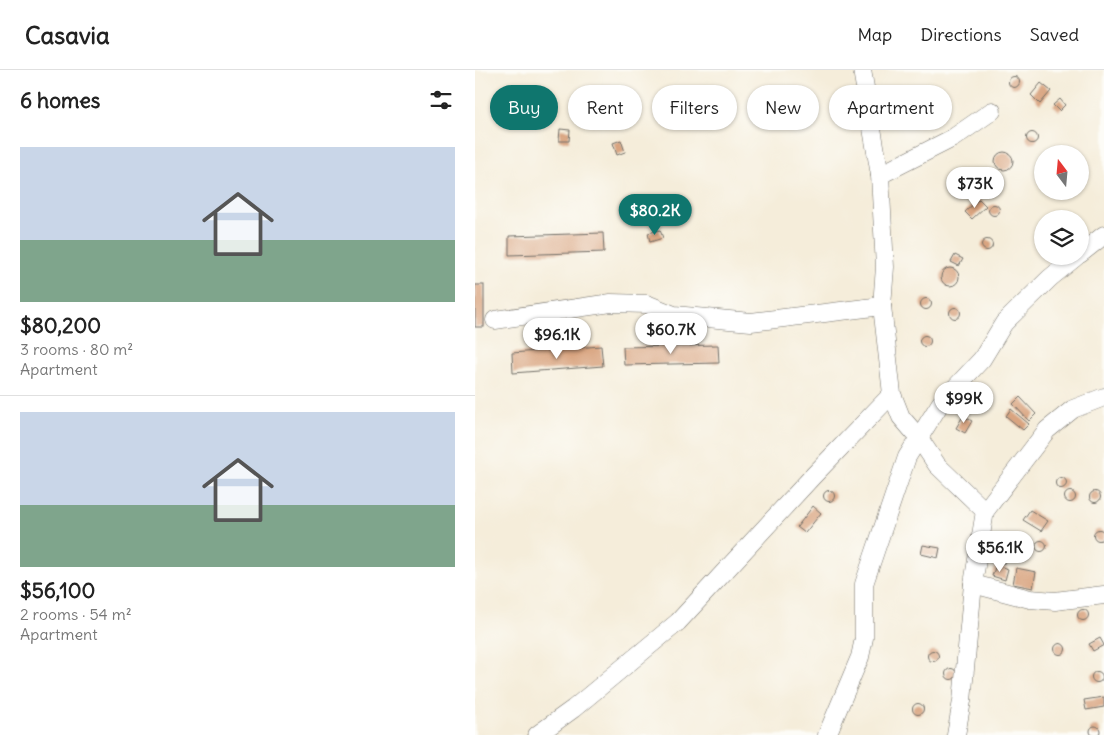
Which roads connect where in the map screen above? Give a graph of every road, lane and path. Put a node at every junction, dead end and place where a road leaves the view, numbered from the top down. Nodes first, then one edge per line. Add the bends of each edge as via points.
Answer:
1 (862, 70) edge
2 (992, 111) dead end
3 (880, 175) junction
4 (1104, 235) edge
5 (1089, 247) edge
6 (1066, 265) edge
7 (882, 306) junction
8 (495, 320) dead end
9 (892, 394) junction
10 (1104, 397) edge
11 (919, 438) junction
12 (985, 511) junction
13 (973, 584) junction
14 (1104, 595) edge
15 (537, 735) edge
16 (827, 735) edge
17 (956, 735) edge

1 - 3 street
2 - 3 street via 945,142
3 - 7 street via 885,267
4 - 5 street
6 - 11 street via 1004,323 982,359 940,404
7 - 8 street via 751,322 674,315 647,304 611,302
7 - 9 street
9 - 11 street via 901,417
9 - 15 street via 678,622
10 - 12 street via 1073,409 1047,430
11 - 12 street via 937,465
11 - 16 street via 907,457 864,584 864,638 860,657
12 - 13 street
13 - 14 street via 1055,601
13 - 17 street

